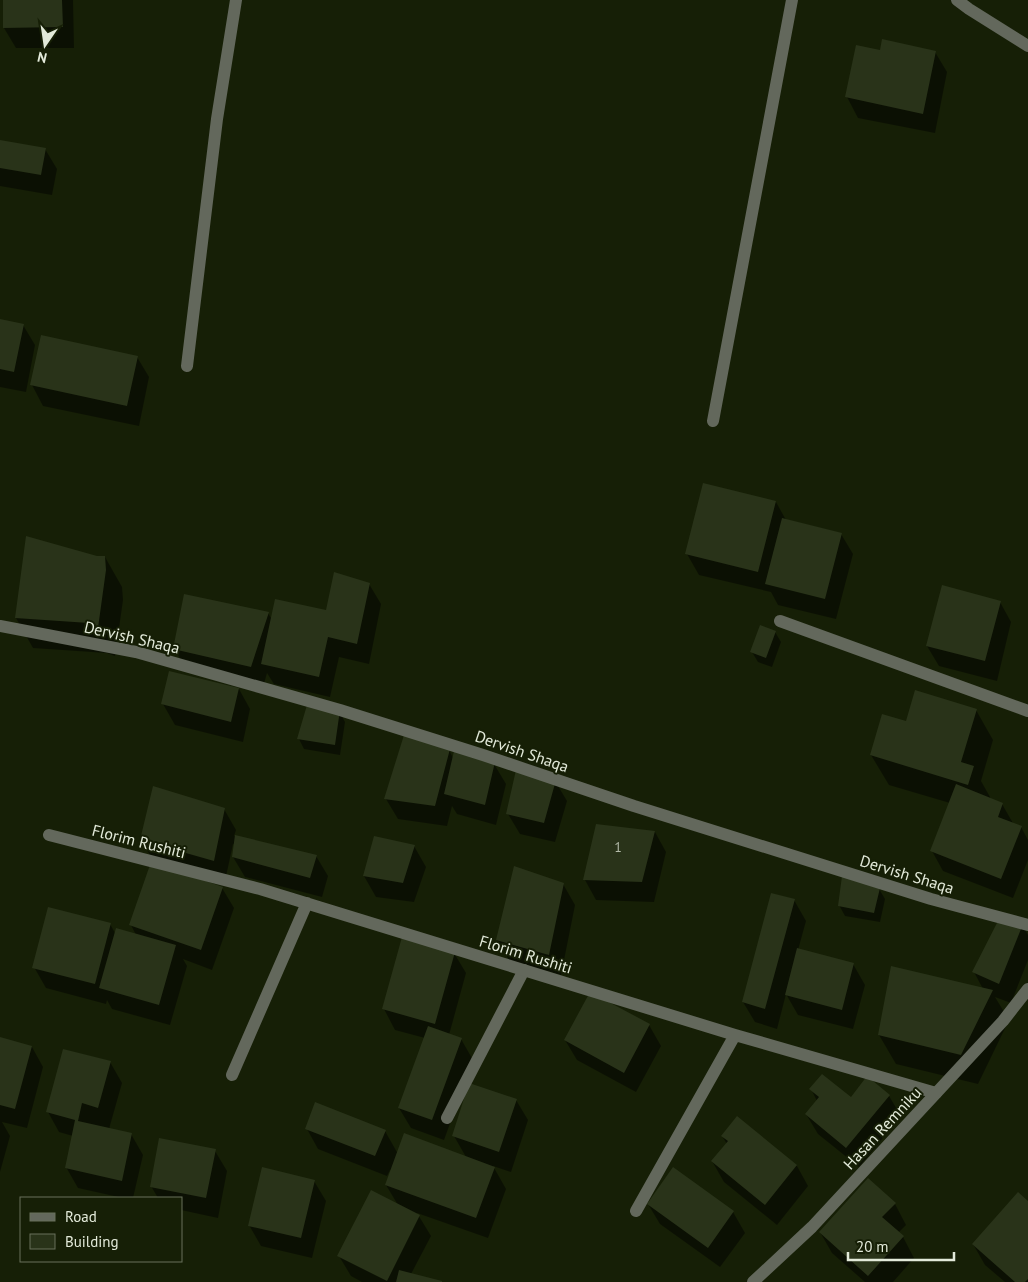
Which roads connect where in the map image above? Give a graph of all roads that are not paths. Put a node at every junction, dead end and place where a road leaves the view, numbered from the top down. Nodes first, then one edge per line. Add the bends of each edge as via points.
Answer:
1 (236, 0) edge
2 (792, 0) edge
3 (957, 0) edge
4 (1028, 46) edge
5 (186, 366) dead end
6 (713, 421) dead end
7 (780, 621) dead end
8 (0, 626) edge
9 (1028, 711) edge
10 (49, 835) dead end
11 (307, 903) junction
12 (1028, 925) edge
13 (524, 970) junction
14 (1028, 989) edge
15 (735, 1036) junction
16 (232, 1075) dead end
17 (936, 1094) junction
18 (447, 1118) dead end
19 (636, 1211) dead end
20 (753, 1282) edge

1 - 5 street via 217,119
2 - 6 street
3 - 4 street
7 - 9 street
8 - 12 street, Dervish Shaqa via 136,652 340,710 894,888
10 - 11 street, Florim Rushiti
11 - 13 street, Florim Rushiti
11 - 16 street
13 - 15 street, Florim Rushiti
13 - 18 street
14 - 17 street, Hasan Remniku
15 - 17 street, Florim Rushiti
15 - 19 street
17 - 20 street, Hasan Remniku via 812,1227

